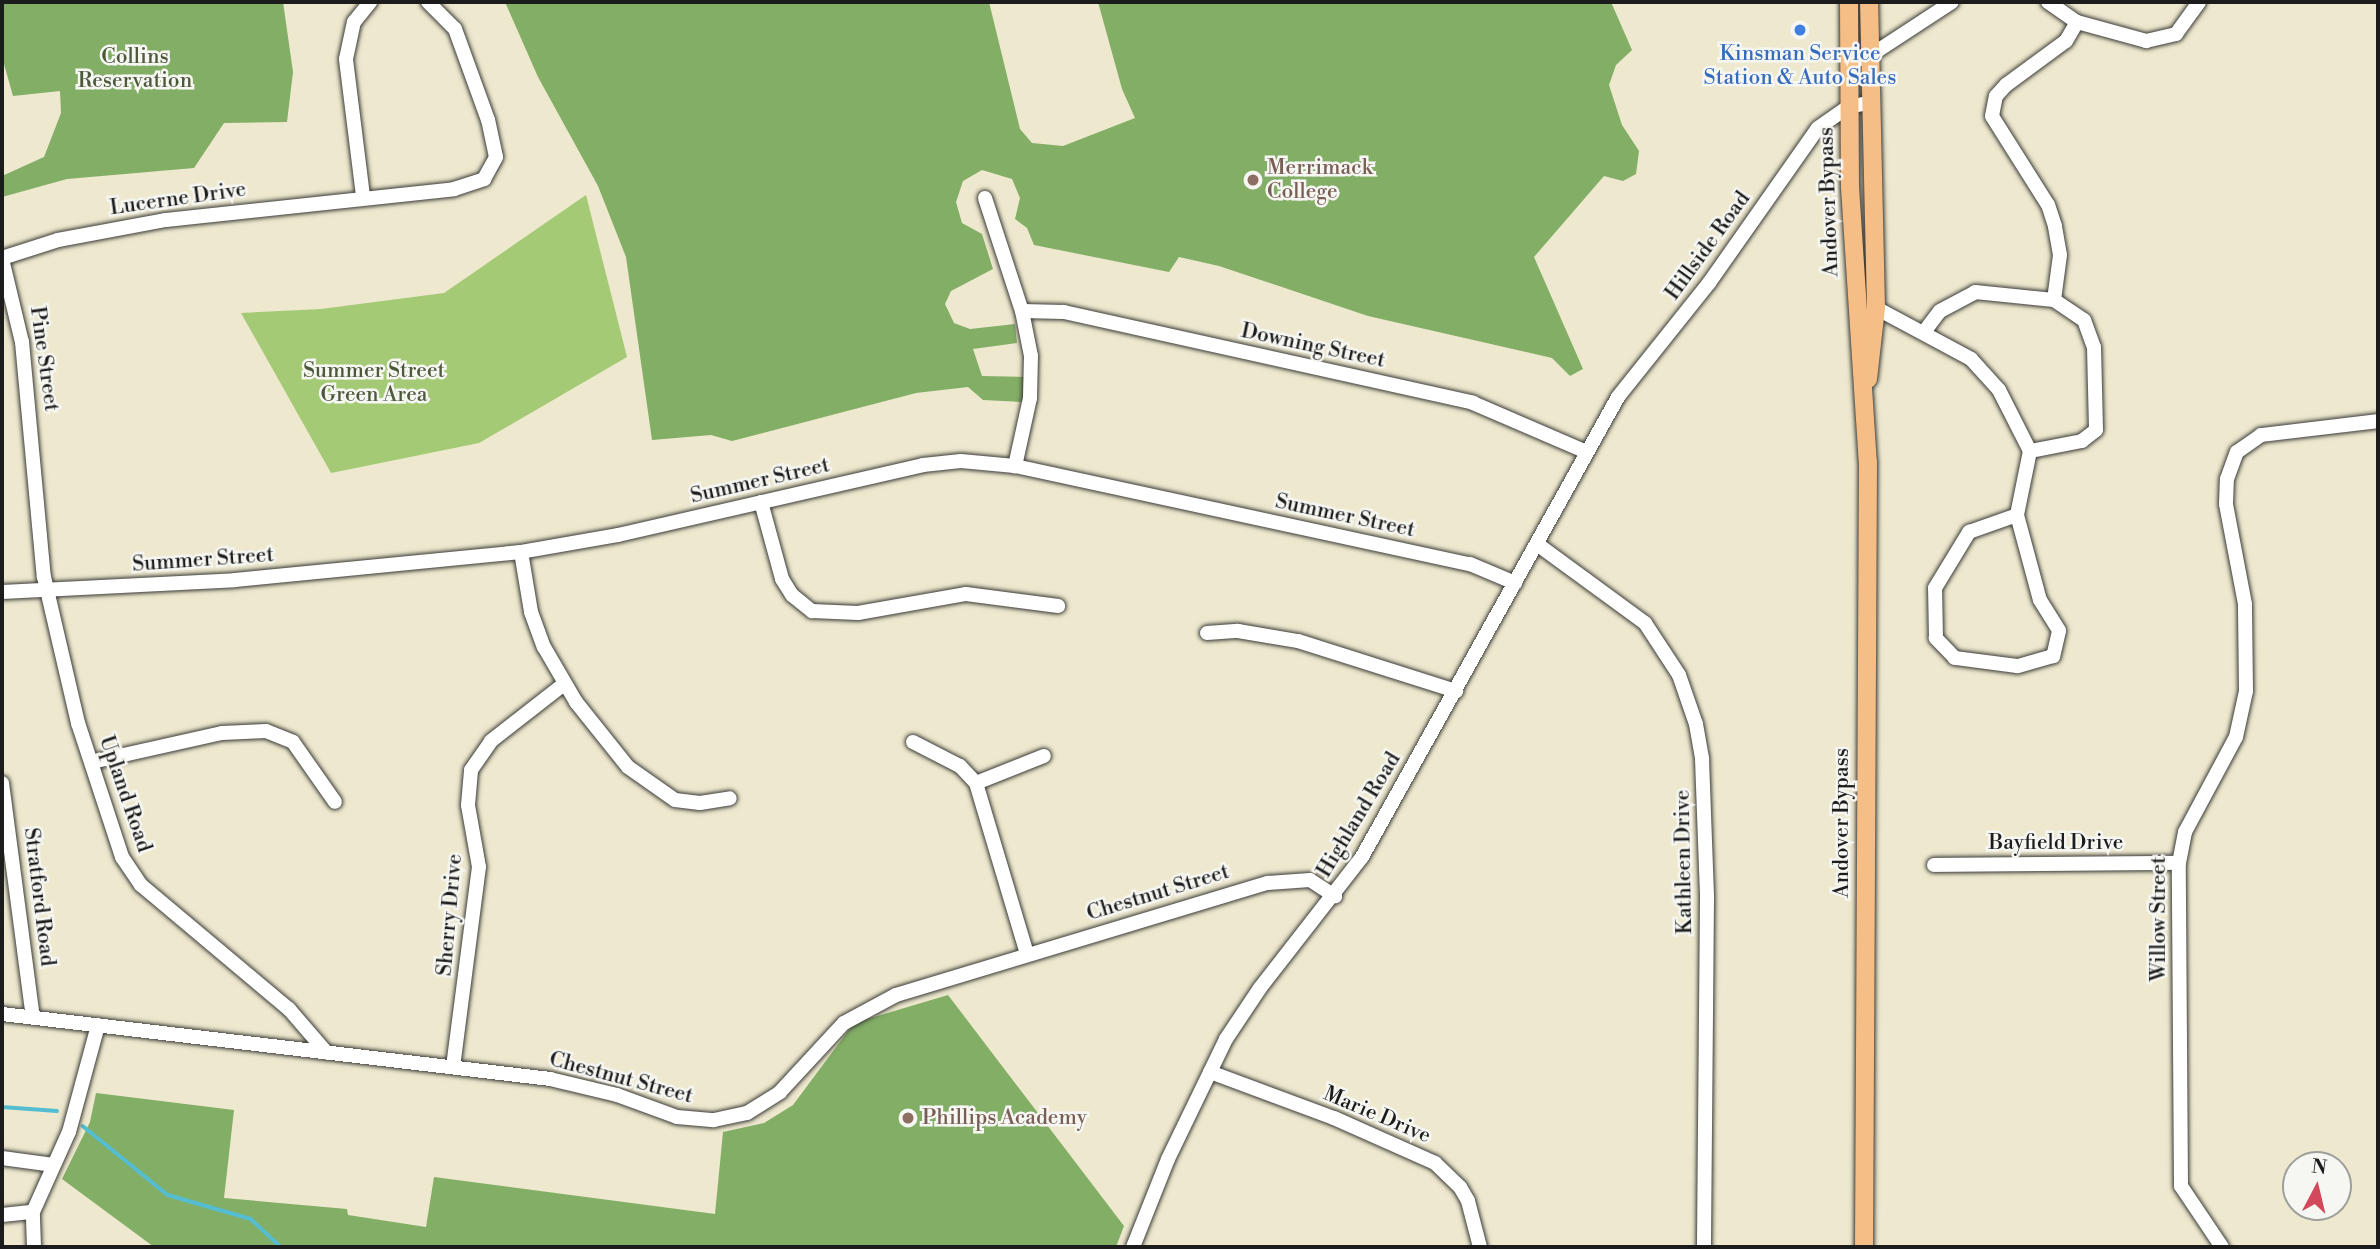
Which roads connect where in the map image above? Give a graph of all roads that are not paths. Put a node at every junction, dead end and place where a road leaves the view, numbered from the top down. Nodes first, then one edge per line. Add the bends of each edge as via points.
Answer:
1 (370, 2) edge
2 (428, 2) edge
3 (1849, 2) edge
4 (1869, 2) edge
5 (1952, 2) edge
6 (2048, 2) edge
7 (2199, 2) edge
8 (2077, 22) junction
9 (1868, 57) junction
10 (1849, 62) junction
11 (1869, 103) junction
12 (1848, 107) junction
13 (363, 196) junction
14 (985, 198) dead end
15 (2, 259) edge
16 (2053, 300) junction
17 (1876, 308) junction
18 (1022, 311) junction
19 (1924, 332) junction
20 (1866, 400) junction
21 (2378, 421) edge
22 (1597, 435) joint
23 (2030, 451) junction
24 (1587, 453) junction
25 (1015, 466) junction
26 (761, 502) junction
27 (2017, 515) junction
28 (1537, 544) junction
29 (521, 552) junction
30 (1514, 583) junction
31 (2, 592) edge
32 (48, 592) junction
33 (1058, 606) dead end
34 (1207, 633) dead end
35 (564, 684) junction
36 (1456, 691) junction
37 (913, 742) dead end
38 (1044, 756) dead end
39 (92, 762) junction
40 (2, 783) edge
41 (976, 783) junction
42 (730, 798) dead end
43 (335, 802) dead end
44 (2179, 863) junction
45 (1934, 865) dead end
46 (1335, 896) junction
47 (1027, 954) junction
48 (2, 1014) edge
49 (33, 1017) junction
50 (98, 1025) junction
51 (326, 1052) junction
52 (453, 1067) junction
53 (1210, 1072) junction
54 (2, 1158) edge
55 (54, 1165) junction
56 (33, 1212) junction
57 (2, 1214) edge
58 (34, 1247) edge
59 (1133, 1247) edge
60 (1480, 1247) edge
61 (1704, 1247) edge
62 (1864, 1247) edge
63 (2222, 1247) edge

1 - 13 street via 354,22 346,59
2 - 13 street, Lucerne Drive via 455,29 466,55 495,141 492,169 470,186
3 - 10 main road, Andover Bypass
4 - 9 main road, Andover Bypass
5 - 9 street
6 - 8 street
7 - 8 street via 2186,23 2161,40 2130,38
8 - 16 street via 2066,41 1996,96 1992,116 2048,205 2055,226 2060,255
9 - 10 street
9 - 11 main road, Andover Bypass
10 - 12 main road, Andover Bypass
11 - 12 street, Hillside Road
11 - 17 main road, Andover Bypass
12 - 20 main road, Andover Bypass via 1857,348
12 - 22 street, Hillside Road via 1818,128 1709,283 1618,397
13 - 15 street, Lucerne Drive via 166,220 58,240
14 - 18 street
15 - 32 street, Pine Street via 22,342
16 - 19 street via 1975,292 1940,311
16 - 23 street via 2073,309 2091,334 2096,430 2082,441
17 - 19 street
17 - 20 main road, Andover Bypass
18 - 24 street, Downing Street via 1064,312 1473,403
18 - 25 street via 1032,379
19 - 23 street via 1983,369 2015,414
20 - 62 main road, Andover Bypass
21 - 44 street, Willow Street via 2261,435 2242,445 2231,464 2226,504 2245,604 2246,691 2236,737 2185,832
22 - 24 street, Highland Road
23 - 27 street
24 - 28 street, Highland Road
25 - 26 street, Summer Street via 942,462
25 - 30 street, Summer Street via 1470,564
26 - 29 street, Summer Street via 618,536
26 - 33 street via 782,579 792,595 813,611 858,613 966,594
27 - 27 street via 2040,600 2059,631 2053,656 2017,666 1955,658 1936,638 1935,588 1969,532
28 - 30 street, Highland Road
28 - 61 street, Kathleen Drive via 1645,623 1679,675 1696,724 1702,759 1707,898
29 - 32 street, Summer Street via 235,580
29 - 35 street via 535,624
30 - 36 street, Highland Road
31 - 32 street, Summer Street
32 - 39 street, Upland Road
34 - 36 street via 1238,631 1298,640
35 - 42 street via 614,750 646,783 684,801
35 - 52 street, Sherry Drive via 491,741 471,770 468,804 479,867
36 - 46 street, Highland Road
37 - 41 street via 953,762
38 - 41 street
39 - 43 street via 255,730 293,742
39 - 51 street, Upland Road via 109,822 134,878 282,1003
40 - 49 street, Stratford Road
41 - 47 street
44 - 45 street, Bayfield Drive
44 - 63 street, Willow Street via 2182,1186
46 - 47 street, Chestnut Street via 1310,880 1268,883
46 - 53 street, Highland Road via 1247,1005
47 - 52 street, Chestnut Street via 868,1008 844,1023 780,1093 732,1117 687,1119 583,1085
48 - 49 street, Chestnut Street
49 - 50 street, Chestnut Street
50 - 51 street, Chestnut Street
50 - 55 street via 69,1132
51 - 52 street, Chestnut Street
53 - 59 street, Highland Road
53 - 60 street, Marie Drive via 1334,1118 1435,1163 1468,1201
54 - 55 street
55 - 56 street
56 - 57 street
56 - 58 street

